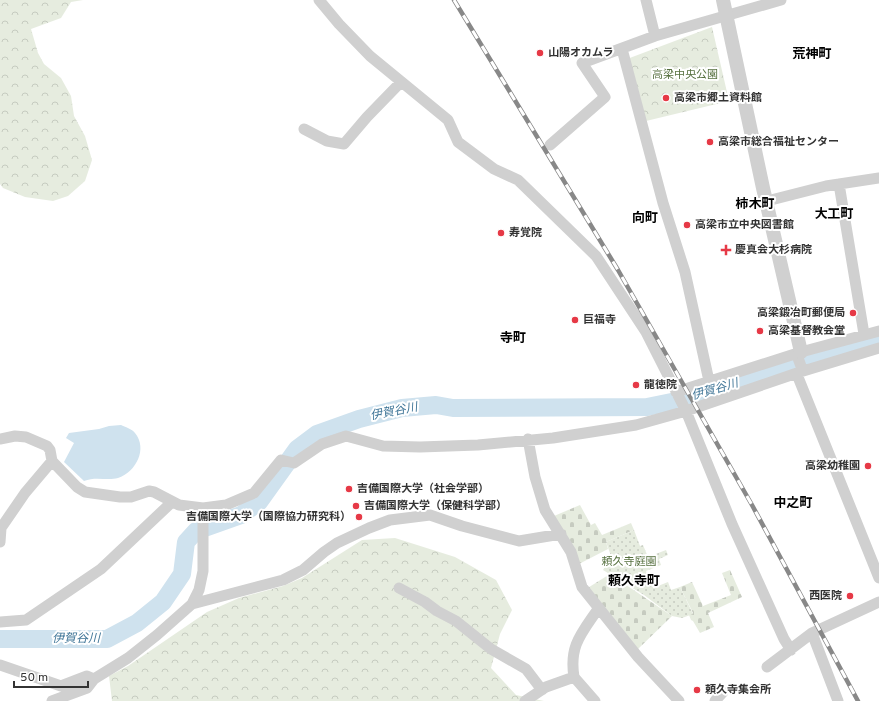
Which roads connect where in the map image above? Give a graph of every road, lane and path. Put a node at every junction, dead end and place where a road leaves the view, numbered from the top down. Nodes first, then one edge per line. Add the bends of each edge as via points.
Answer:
1 (319, 0) edge
2 (646, 0) edge
3 (723, 0) edge
4 (780, 0) edge
5 (727, 16) junction
6 (655, 36) junction
7 (622, 49) junction
8 (402, 82) junction
9 (304, 129) dead end
10 (550, 145) dead end
11 (879, 178) edge
12 (838, 184) junction
13 (767, 202) junction
14 (879, 331) edge
15 (864, 334) junction
16 (879, 348) edge
17 (800, 363) junction
18 (709, 381) junction
19 (677, 393) junction
20 (686, 411) junction
21 (0, 439) edge
22 (528, 440) junction
23 (52, 461) junction
24 (172, 502) junction
25 (203, 511) junction
26 (561, 534) junction
27 (0, 542) edge
28 (879, 578) edge
29 (398, 588) dead end
30 (879, 602) edge
31 (192, 604) junction
32 (598, 609) junction
33 (0, 622) edge
34 (812, 633) junction
35 (791, 650) junction
36 (0, 665) edge
37 (767, 667) dead end
38 (574, 677) junction
39 (94, 679) junction
40 (542, 690) junction
41 (723, 692) dead end
42 (52, 701) edge
43 (525, 701) edge
44 (595, 701) edge
45 (679, 701) edge
46 (715, 701) edge
47 (838, 701) edge

1 - 8 street via 370,56
2 - 6 street
3 - 5 street
4 - 5 street
5 - 6 street
5 - 13 street
6 - 7 street
7 - 10 street via 582,63 605,97
7 - 18 street via 663,203 685,272
8 - 9 street via 344,144 327,141
8 - 19 street via 448,120 458,142 494,169 518,180 596,256 646,332
11 - 12 street
12 - 13 street
12 - 15 street
13 - 17 street
14 - 15 street
15 - 17 street
16 - 17 street
17 - 18 street
17 - 20 street
17 - 28 street via 798,378
18 - 19 street
19 - 20 street
20 - 22 street via 636,425
20 - 35 street via 732,524
21 - 23 street via 26,437 47,446
22 - 25 street via 420,447 383,446 346,436 322,444 294,462 281,460 254,493
22 - 26 street via 545,510
23 - 24 street via 85,492 131,497 149,491
23 - 27 street via 25,493 1,528
24 - 25 street
24 - 33 street via 101,569 26,620
25 - 31 street via 203,571 199,590
26 - 31 street via 519,541 430,515 390,520 337,543 303,570 283,580
26 - 32 street via 571,552 582,587
29 - 40 street via 456,621 492,649 526,669
30 - 34 street
31 - 39 street via 157,636
32 - 38 street via 580,635 573,651
32 - 45 street
34 - 35 street
34 - 47 street
35 - 37 street
36 - 39 street via 61,686 87,676
38 - 40 street
38 - 44 street
39 - 42 street via 87,688
40 - 43 street
41 - 46 street

